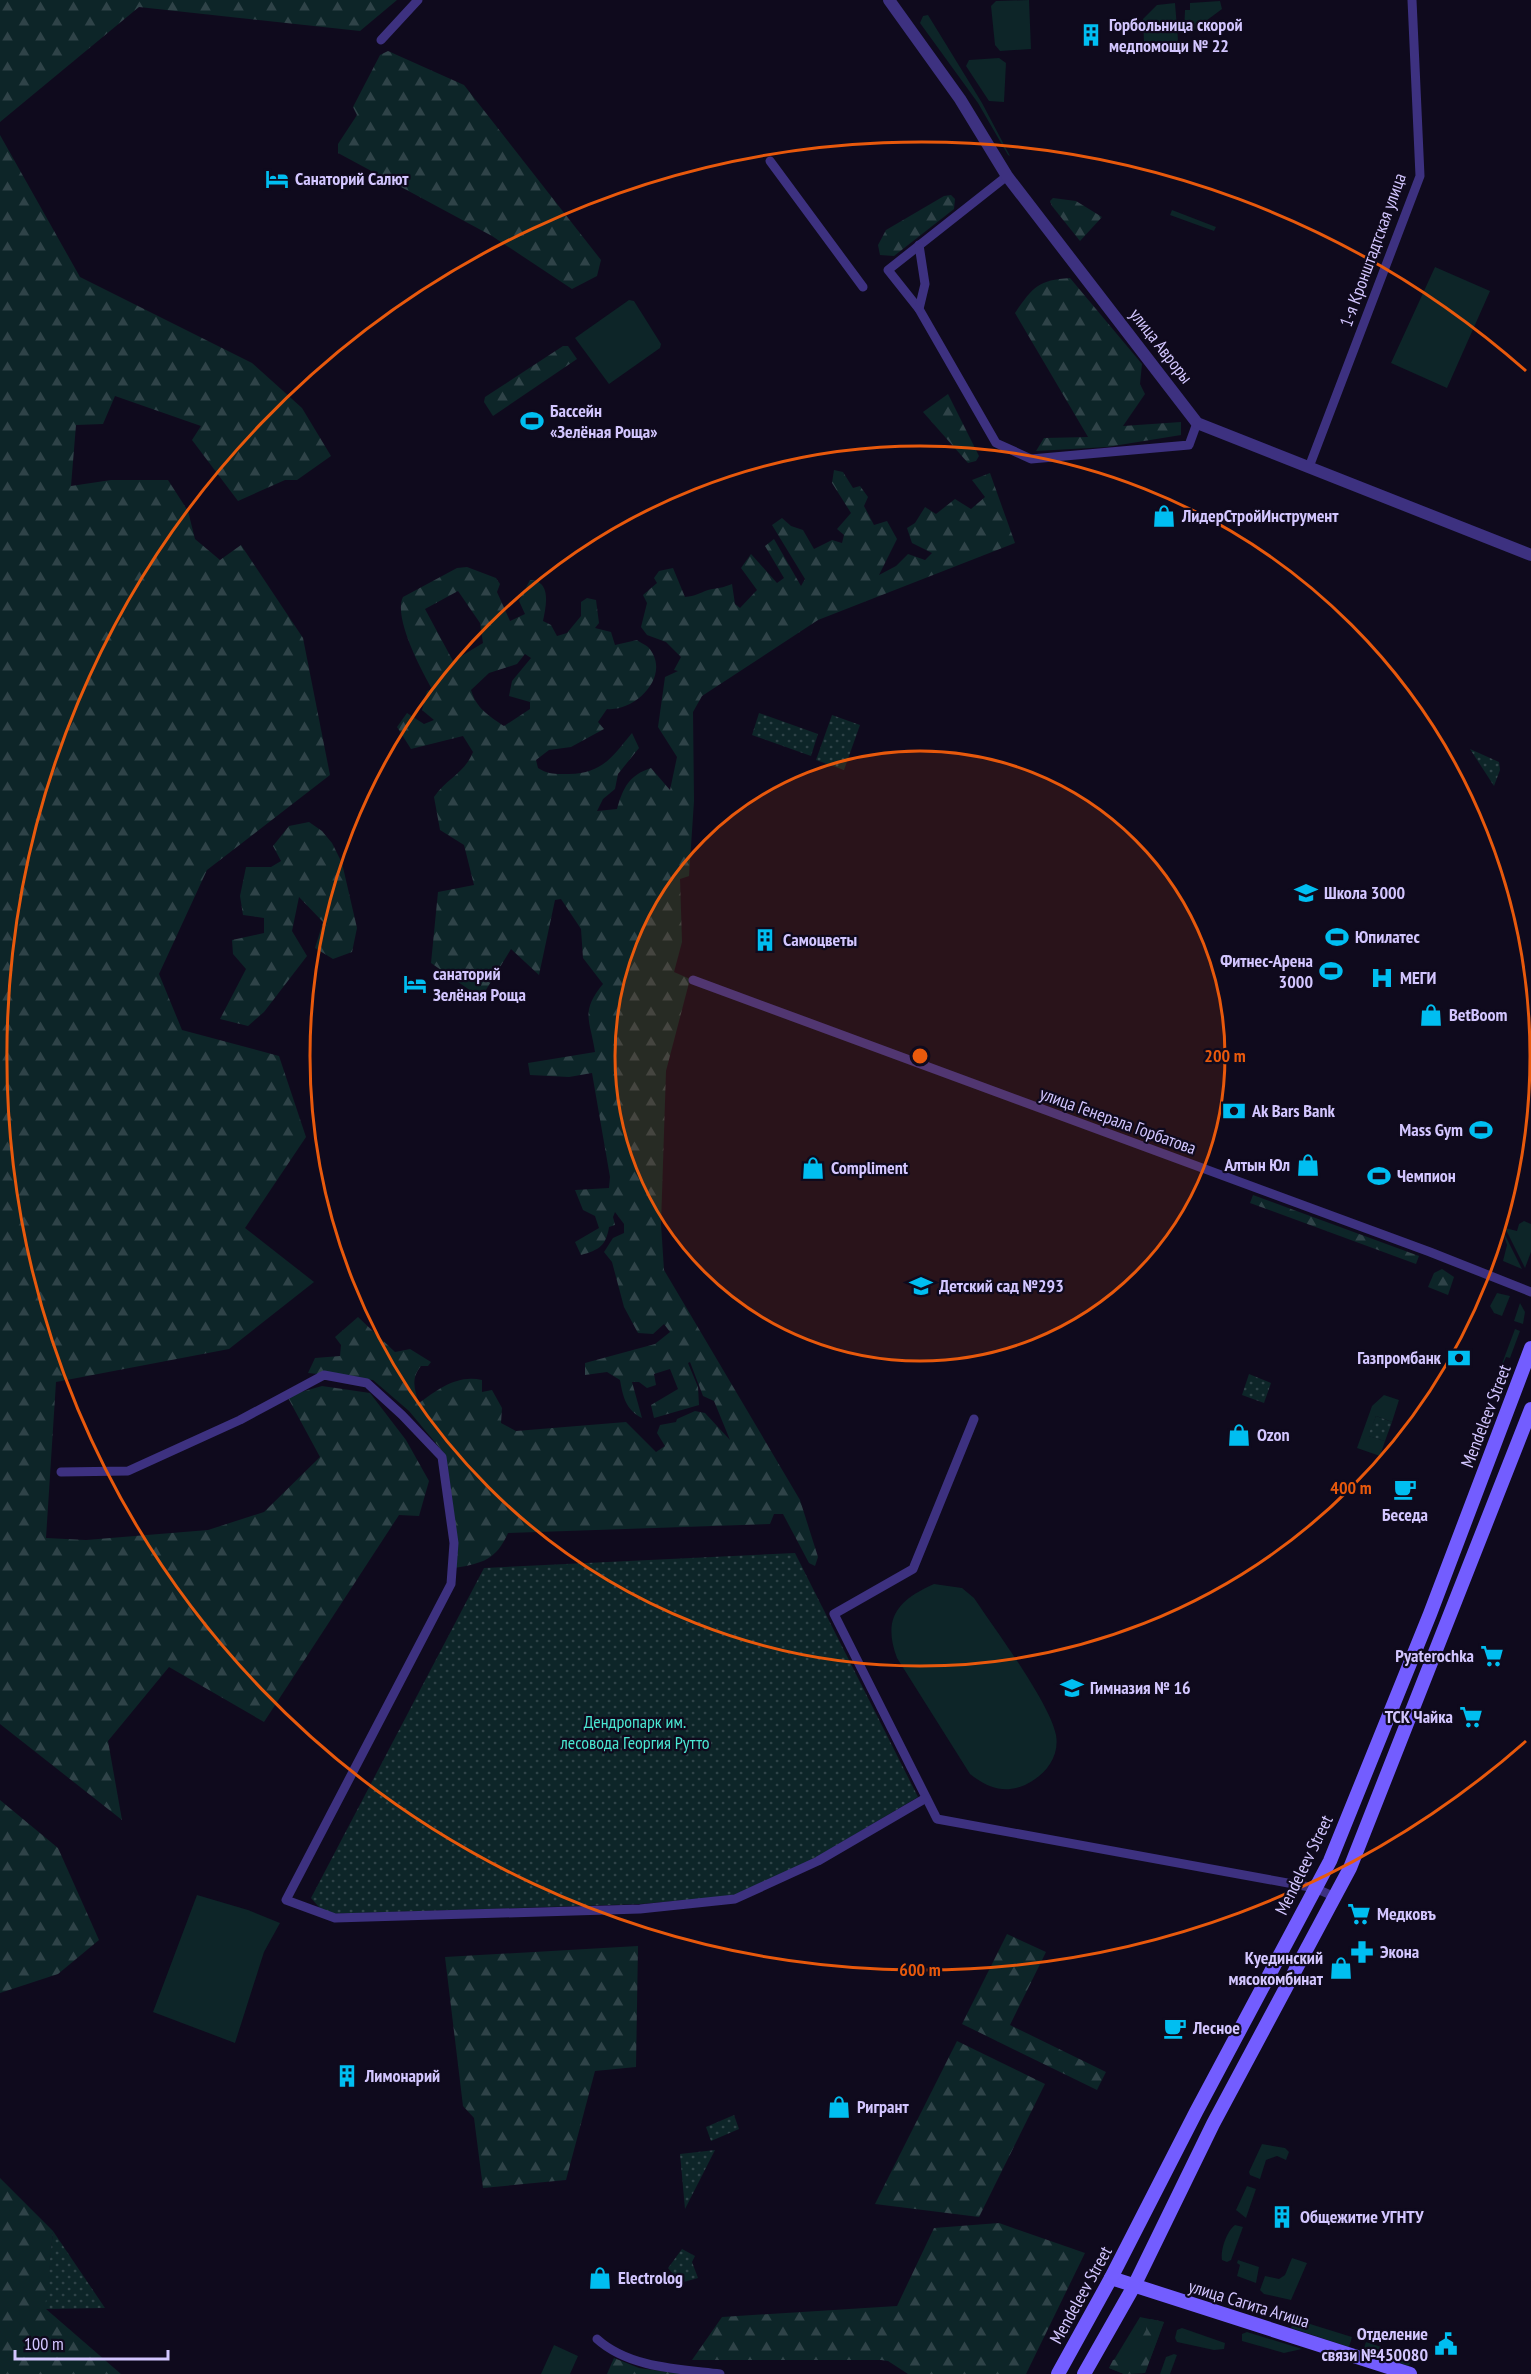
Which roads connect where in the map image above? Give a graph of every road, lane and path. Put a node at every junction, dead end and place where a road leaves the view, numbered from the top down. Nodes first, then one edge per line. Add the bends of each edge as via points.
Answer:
1 (418, 0) edge
2 (889, 0) edge
3 (1412, 0) edge
4 (381, 40) dead end
5 (770, 161) dead end
6 (1007, 176) junction
7 (920, 245) junction
8 (863, 287) dead end
9 (919, 309) junction
10 (1197, 423) junction
11 (1309, 467) junction
12 (1531, 555) edge
13 (693, 980) dead end
14 (1531, 1292) edge
15 (1531, 1348) edge
16 (1531, 1409) edge
17 (974, 1419) dead end
18 (61, 1472) dead end
19 (926, 1798) junction
20 (1315, 1888) junction
21 (1335, 1897) junction
22 (1111, 2278) junction
23 (1134, 2286) junction
24 (597, 2340) dead end
25 (720, 2374) edge
26 (1058, 2374) edge
27 (1084, 2374) edge
28 (1410, 2374) edge

1 - 4 street
2 - 6 street, улица Авроры via 960,99
3 - 11 street, 1-я Кронштадтская улица via 1420,176
5 - 8 street
6 - 7 street
6 - 10 street, улица Авроры
7 - 9 street via 925,284
7 - 9 street via 888,270
9 - 10 street via 996,443 1031,459 1189,445
10 - 11 street
11 - 12 street
13 - 14 street, улица Генерала Горбатова
15 - 20 main road, Mendeleev Street via 1430,1614 1330,1861
16 - 21 main road via 1383,1786
17 - 19 street via 913,1569 834,1614
18 - 19 street via 128,1471 240,1420 324,1375 367,1383 442,1457 454,1543 451,1584 286,1900 310,1910 334,1918 640,1909 735,1899 818,1861
19 - 20 street via 937,1819
20 - 21 street
20 - 22 main road, Mendeleev Street
21 - 23 main road via 1213,2124
22 - 23 main road, улица Сагита Агиша
22 - 26 main road, Mendeleev Street
23 - 27 main road
23 - 28 main road, улица Сагита Агиша
24 - 25 street via 612,2350 654,2365

